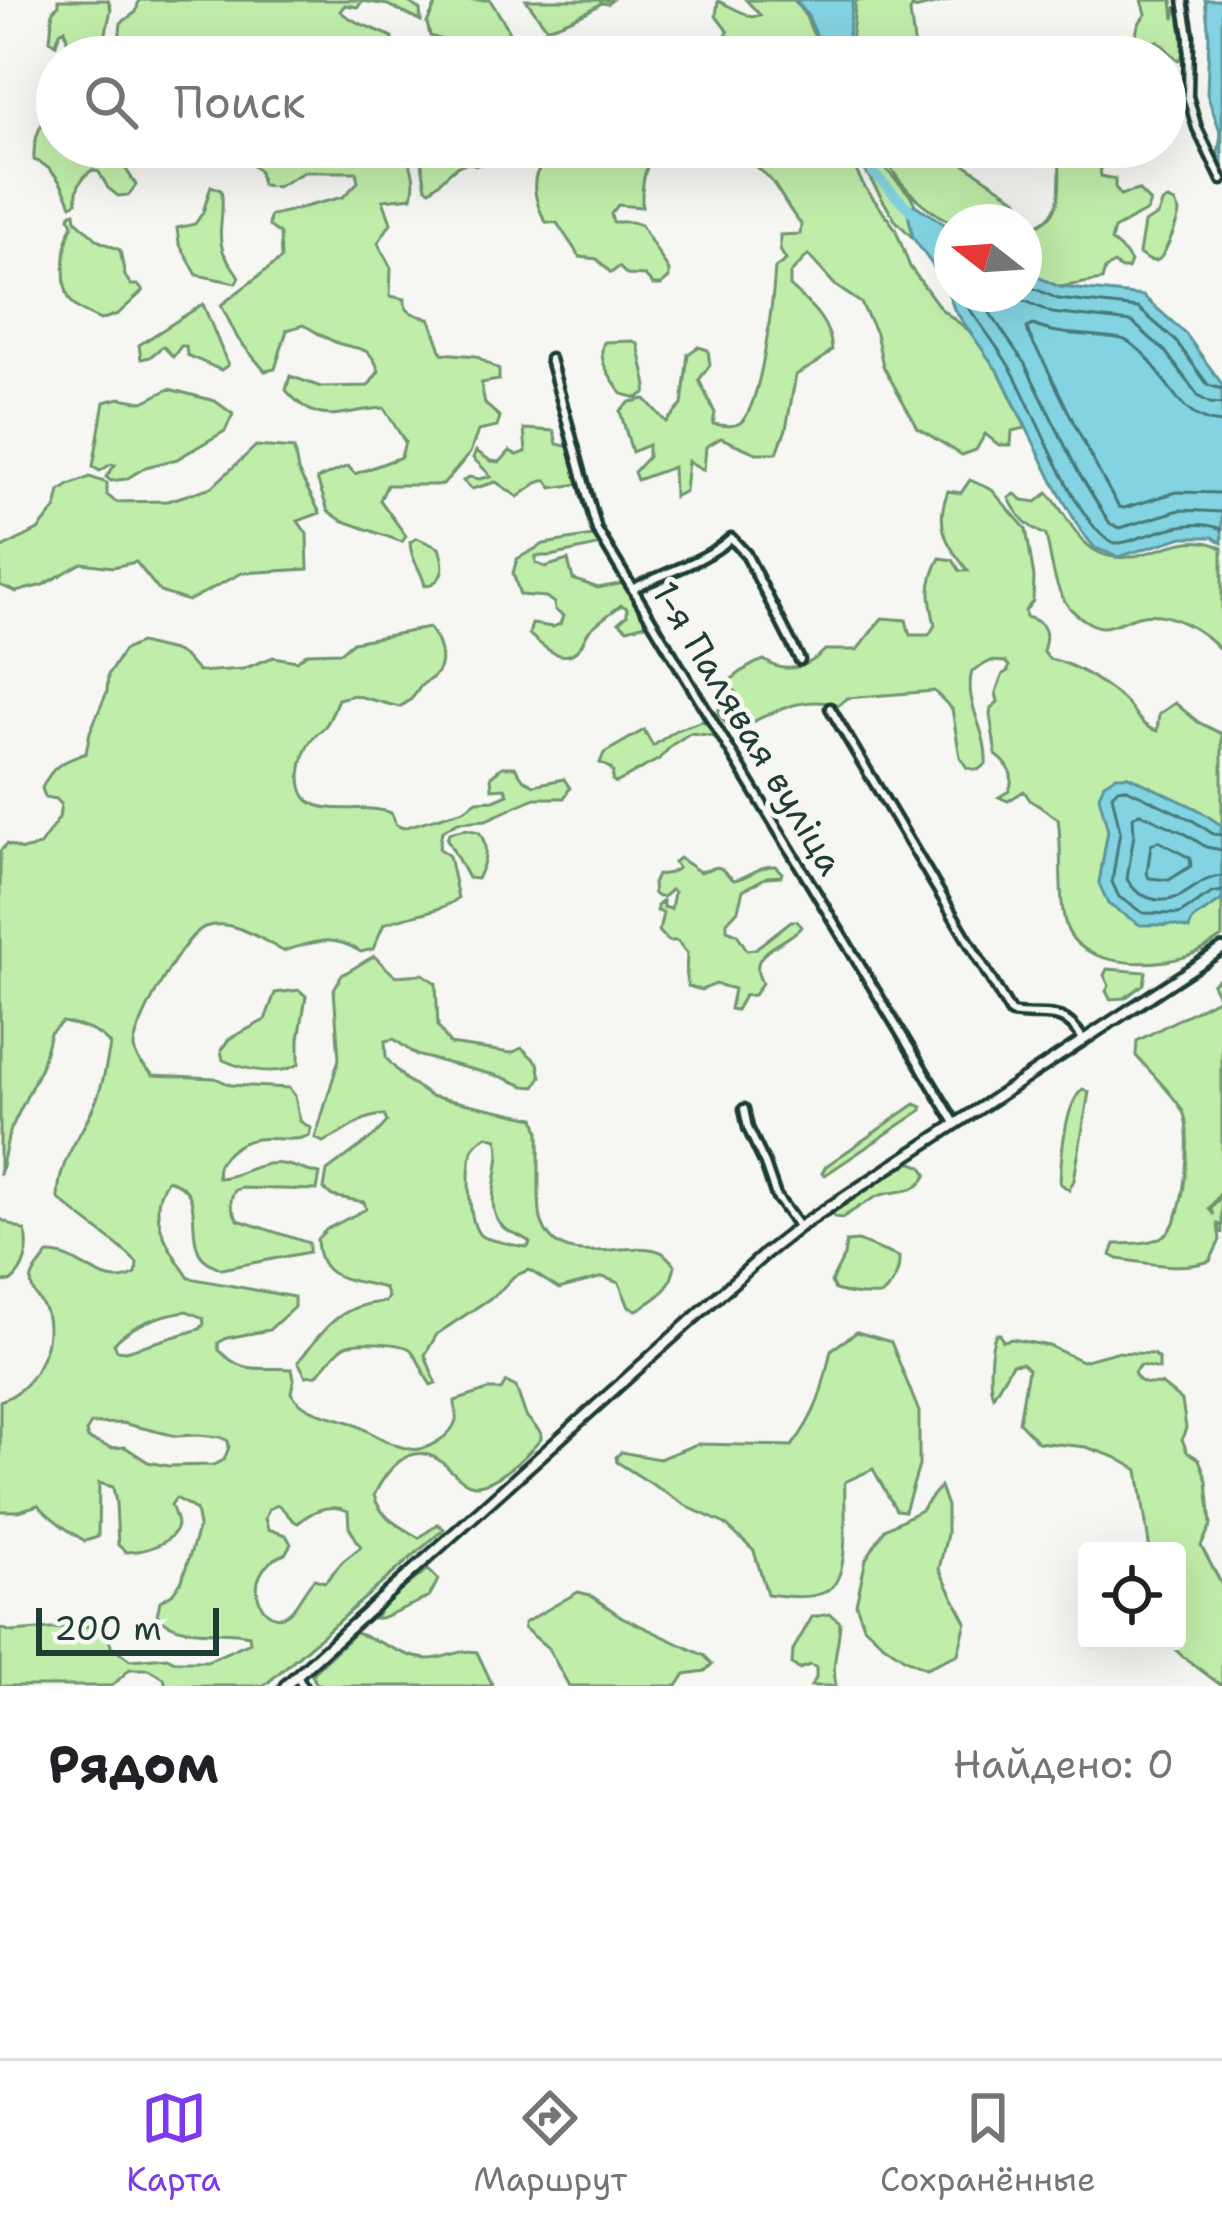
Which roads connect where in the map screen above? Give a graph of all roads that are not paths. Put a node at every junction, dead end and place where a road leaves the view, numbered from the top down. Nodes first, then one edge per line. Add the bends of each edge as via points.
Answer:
1 (1184, 0) edge
2 (1222, 180) edge
3 (550, 359) dead end
4 (634, 588) junction
5 (800, 660) dead end
6 (830, 708) dead end
7 (1222, 949) edge
8 (1083, 1040) junction
9 (744, 1109) dead end
10 (955, 1123) junction
11 (799, 1227) junction
12 (297, 1675) junction
13 (285, 1686) edge
14 (303, 1686) edge

1 - 2 street via 1188,95
3 - 4 street, 1-я Палявая вуліца via 598,530
4 - 5 street via 712,555 731,538
4 - 10 street, 1-я Палявая вуліца
6 - 8 street via 1011,1013 1050,1012
7 - 8 main road
8 - 10 main road
9 - 11 street via 776,1196
10 - 11 main road
11 - 12 main road
12 - 13 main road
12 - 14 street

